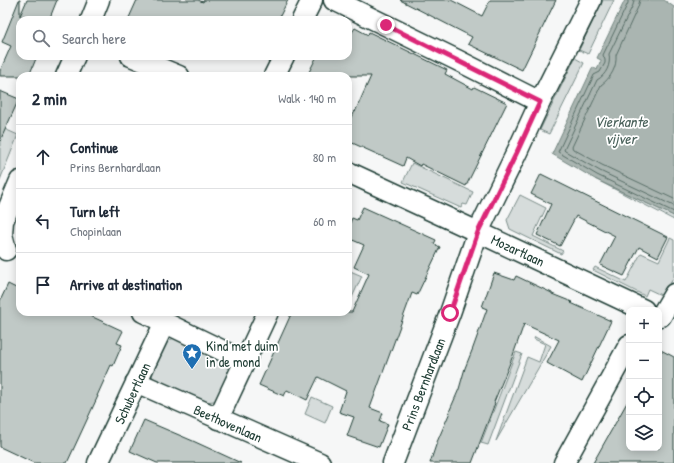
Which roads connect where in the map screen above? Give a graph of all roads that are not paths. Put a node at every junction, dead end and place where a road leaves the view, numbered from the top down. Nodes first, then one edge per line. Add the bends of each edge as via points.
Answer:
1 (99, 0) edge
2 (312, 0) edge
3 (334, 0) edge
4 (591, 0) edge
5 (93, 16) edge
6 (304, 16) edge
7 (73, 60) edge
8 (141, 60) edge
9 (282, 60) edge
10 (68, 72) edge
11 (169, 72) edge
12 (276, 72) edge
13 (540, 102) junction
14 (352, 174) edge
15 (16, 190) edge
16 (478, 232) junction
17 (9, 254) edge
18 (674, 295) edge
19 (638, 307) edge
20 (662, 314) edge
21 (152, 316) edge
22 (266, 316) edge
23 (165, 322) junction
24 (626, 350) edge
25 (244, 361) junction
26 (136, 382) junction
27 (218, 419) junction
28 (98, 463) edge
29 (320, 463) edge
30 (393, 463) edge
31 (564, 463) edge

1 - 5 street
2 - 6 street
3 - 13 street
4 - 13 street, Prins Bernhardlaan
7 - 10 street
8 - 11 street
9 - 12 street
13 - 16 street, Prins Bernhardlaan
14 - 16 street, Mozartlaan
15 - 17 street via 3,221 2,235
16 - 19 street, Mozartlaan
16 - 30 street, Prins Bernhardlaan
18 - 20 street
21 - 23 street
22 - 25 street
23 - 25 street
23 - 26 street, Schubertlaan
24 - 31 street
25 - 27 street
26 - 27 street, Beethovenlaan
26 - 28 street, Schubertlaan
27 - 29 street, Beethovenlaan

